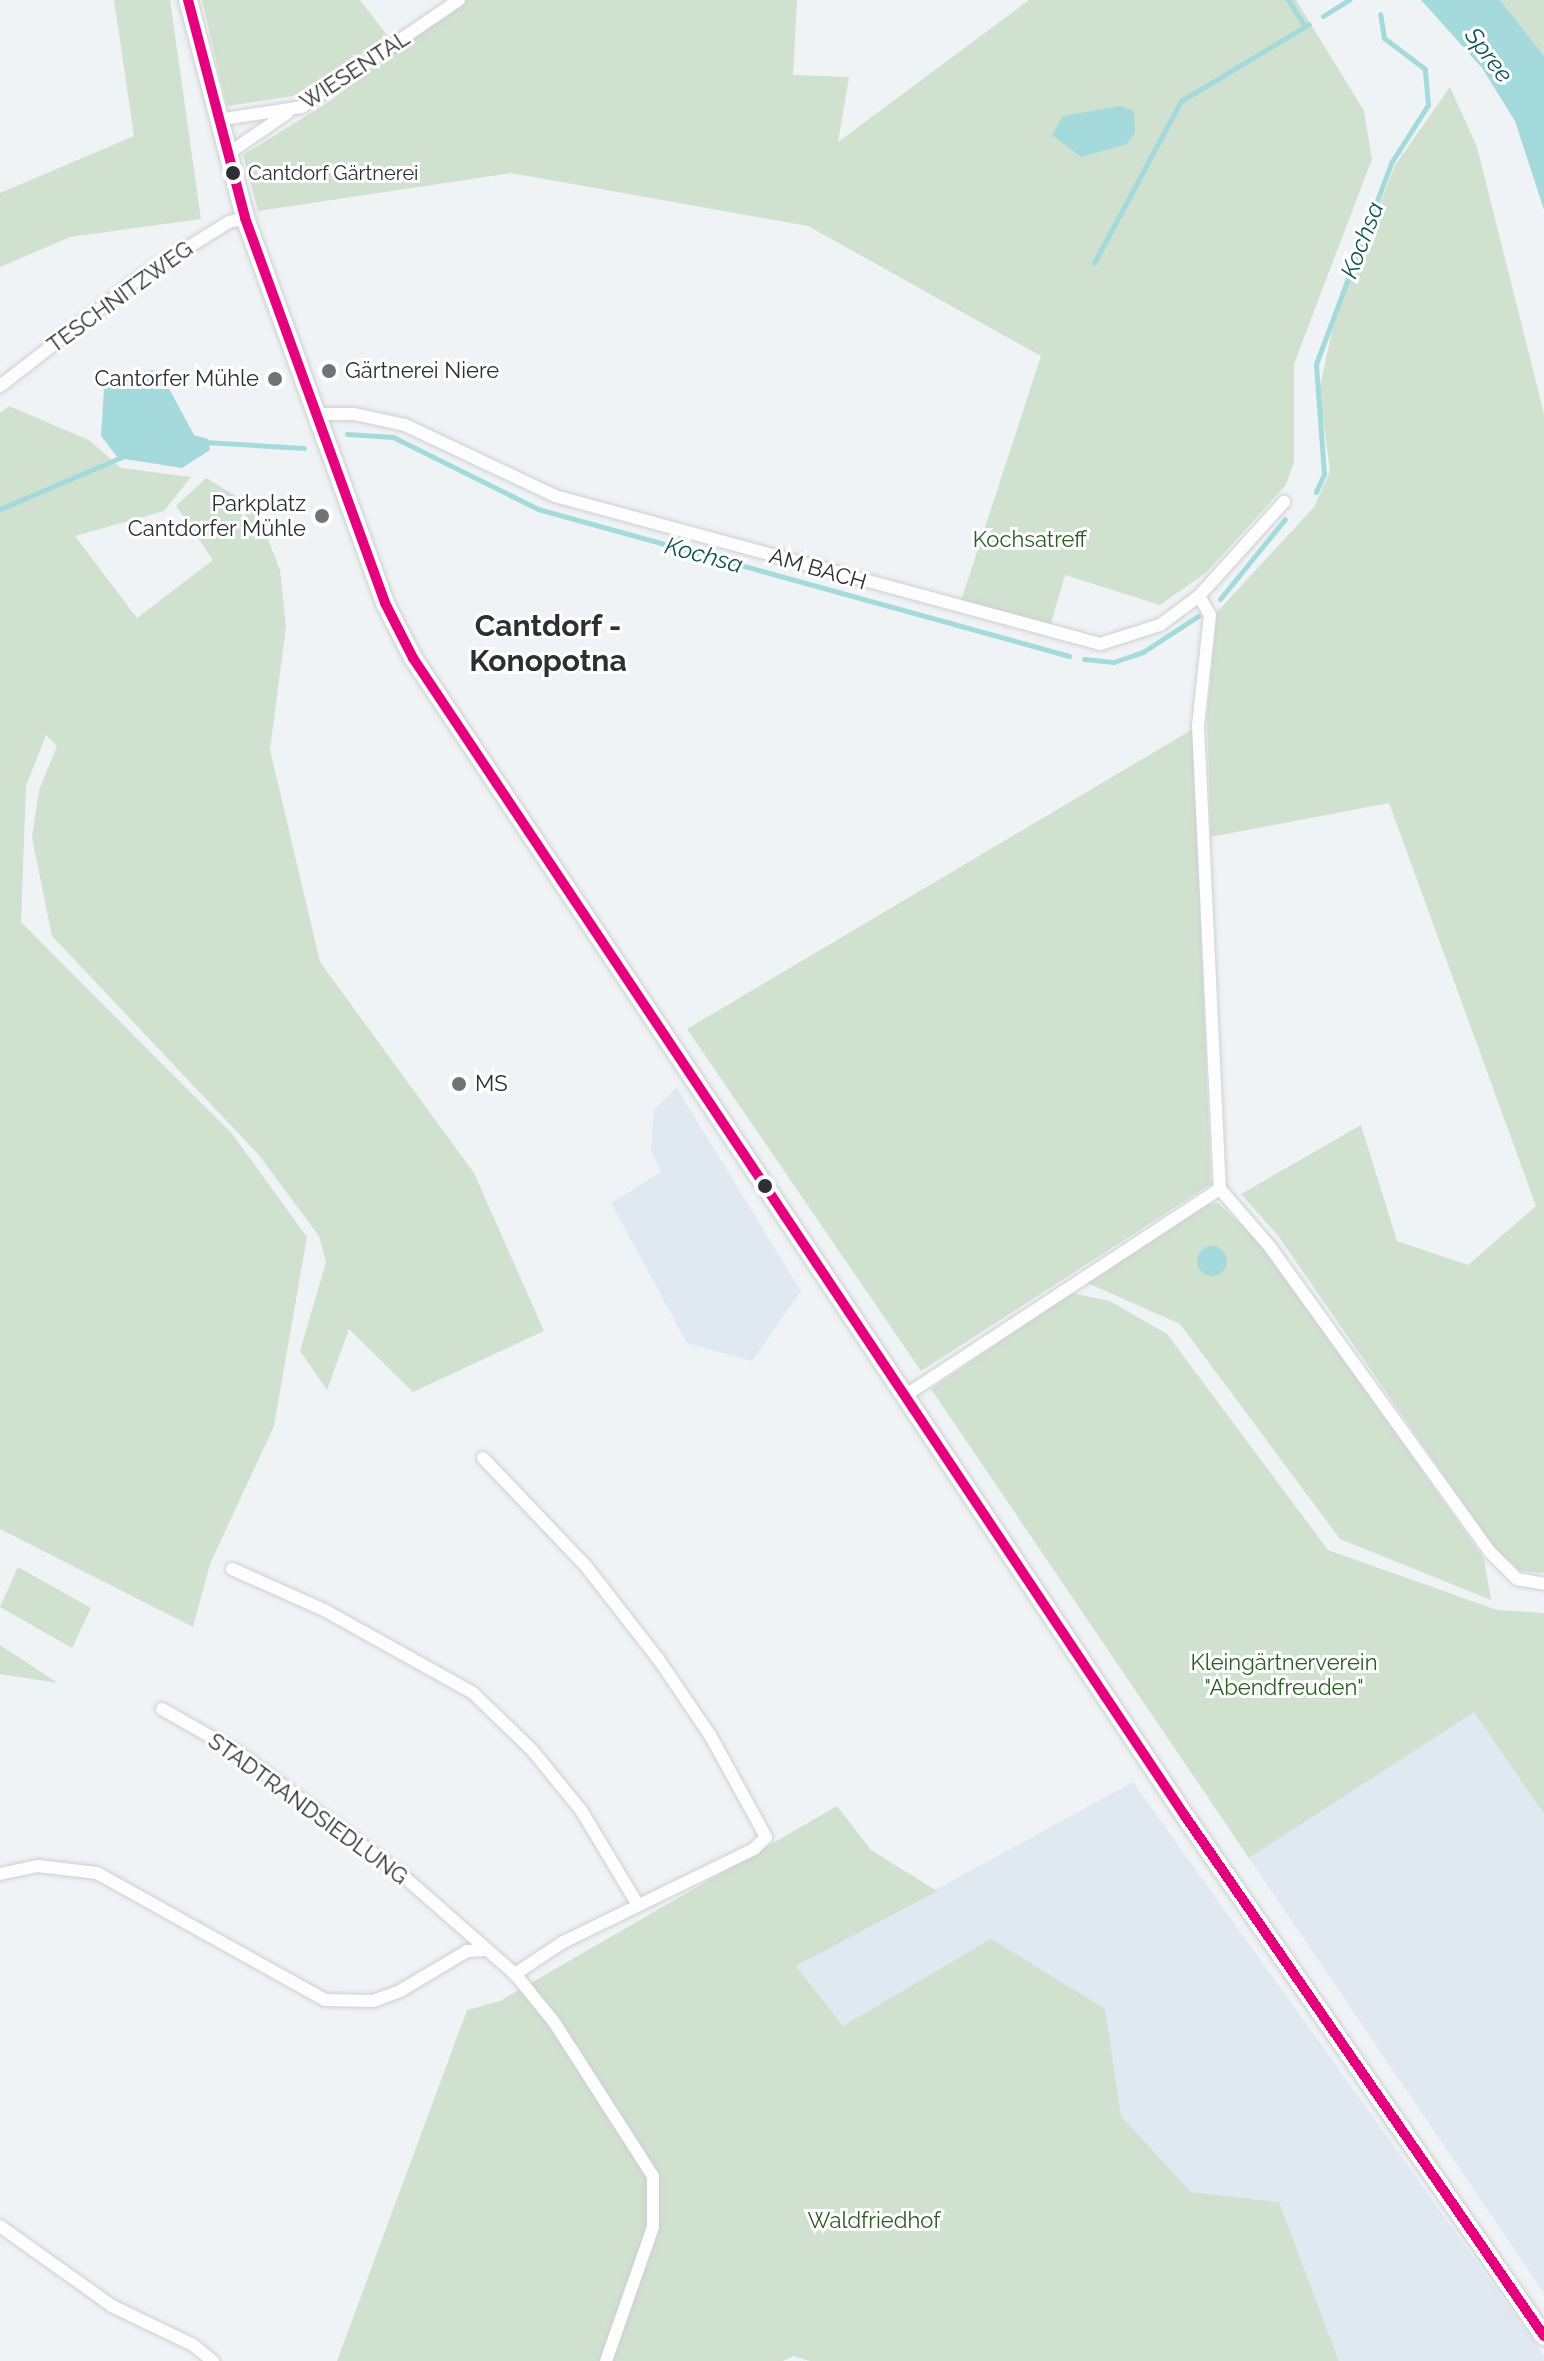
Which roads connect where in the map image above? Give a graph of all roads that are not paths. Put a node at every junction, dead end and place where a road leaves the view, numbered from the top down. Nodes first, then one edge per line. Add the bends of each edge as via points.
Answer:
1 (188, 0) edge
2 (459, 0) edge
3 (289, 112) junction
4 (217, 120) junction
5 (226, 155) junction
6 (245, 218) junction
7 (0, 386) edge
8 (314, 414) junction
9 (1284, 502) dead end
10 (1199, 596) junction
11 (1220, 1189) junction
12 (906, 1395) junction
13 (483, 1458) dead end
14 (232, 1569) dead end
15 (1544, 1584) edge
16 (162, 1709) dead end
17 (0, 1874) edge
18 (638, 1905) junction
19 (484, 1950) junction
20 (515, 1974) junction
21 (0, 2226) edge
22 (1544, 2336) edge
23 (213, 2361) edge
24 (606, 2361) edge

1 - 4 main road
2 - 3 street, WIESENTAL via 329,92
3 - 4 street, WIESENTAL
3 - 5 street, WIESENTAL
4 - 5 main road
5 - 6 main road
6 - 7 street, TESCHNITZWEG via 229,222 139,278
6 - 8 main road
8 - 10 street, AM BACH via 354,414 405,425 555,496 1082,642 1100,644 1139,635
8 - 12 main road via 385,603 413,658 663,1040
9 - 10 street, AM BACH
10 - 11 street via 1210,615 1198,725
11 - 12 street
11 - 15 street via 1270,1247 1491,1553 1517,1579
12 - 22 main road via 1185,1816
13 - 18 street via 585,1565 659,1660 710,1735 766,1837 754,1849
14 - 18 street via 324,1610 473,1693 532,1750 581,1810
16 - 19 street, STADTRANDSIEDLUNG via 239,1753 327,1816
17 - 19 street via 38,1866 97,1873 325,2000 373,2001 467,1951
18 - 20 street
19 - 20 street, STADTRANDSIEDLUNG
20 - 24 street, STADTRANDSIEDLUNG via 554,2022 653,2176 653,2227
21 - 23 street via 112,2306 193,2345

